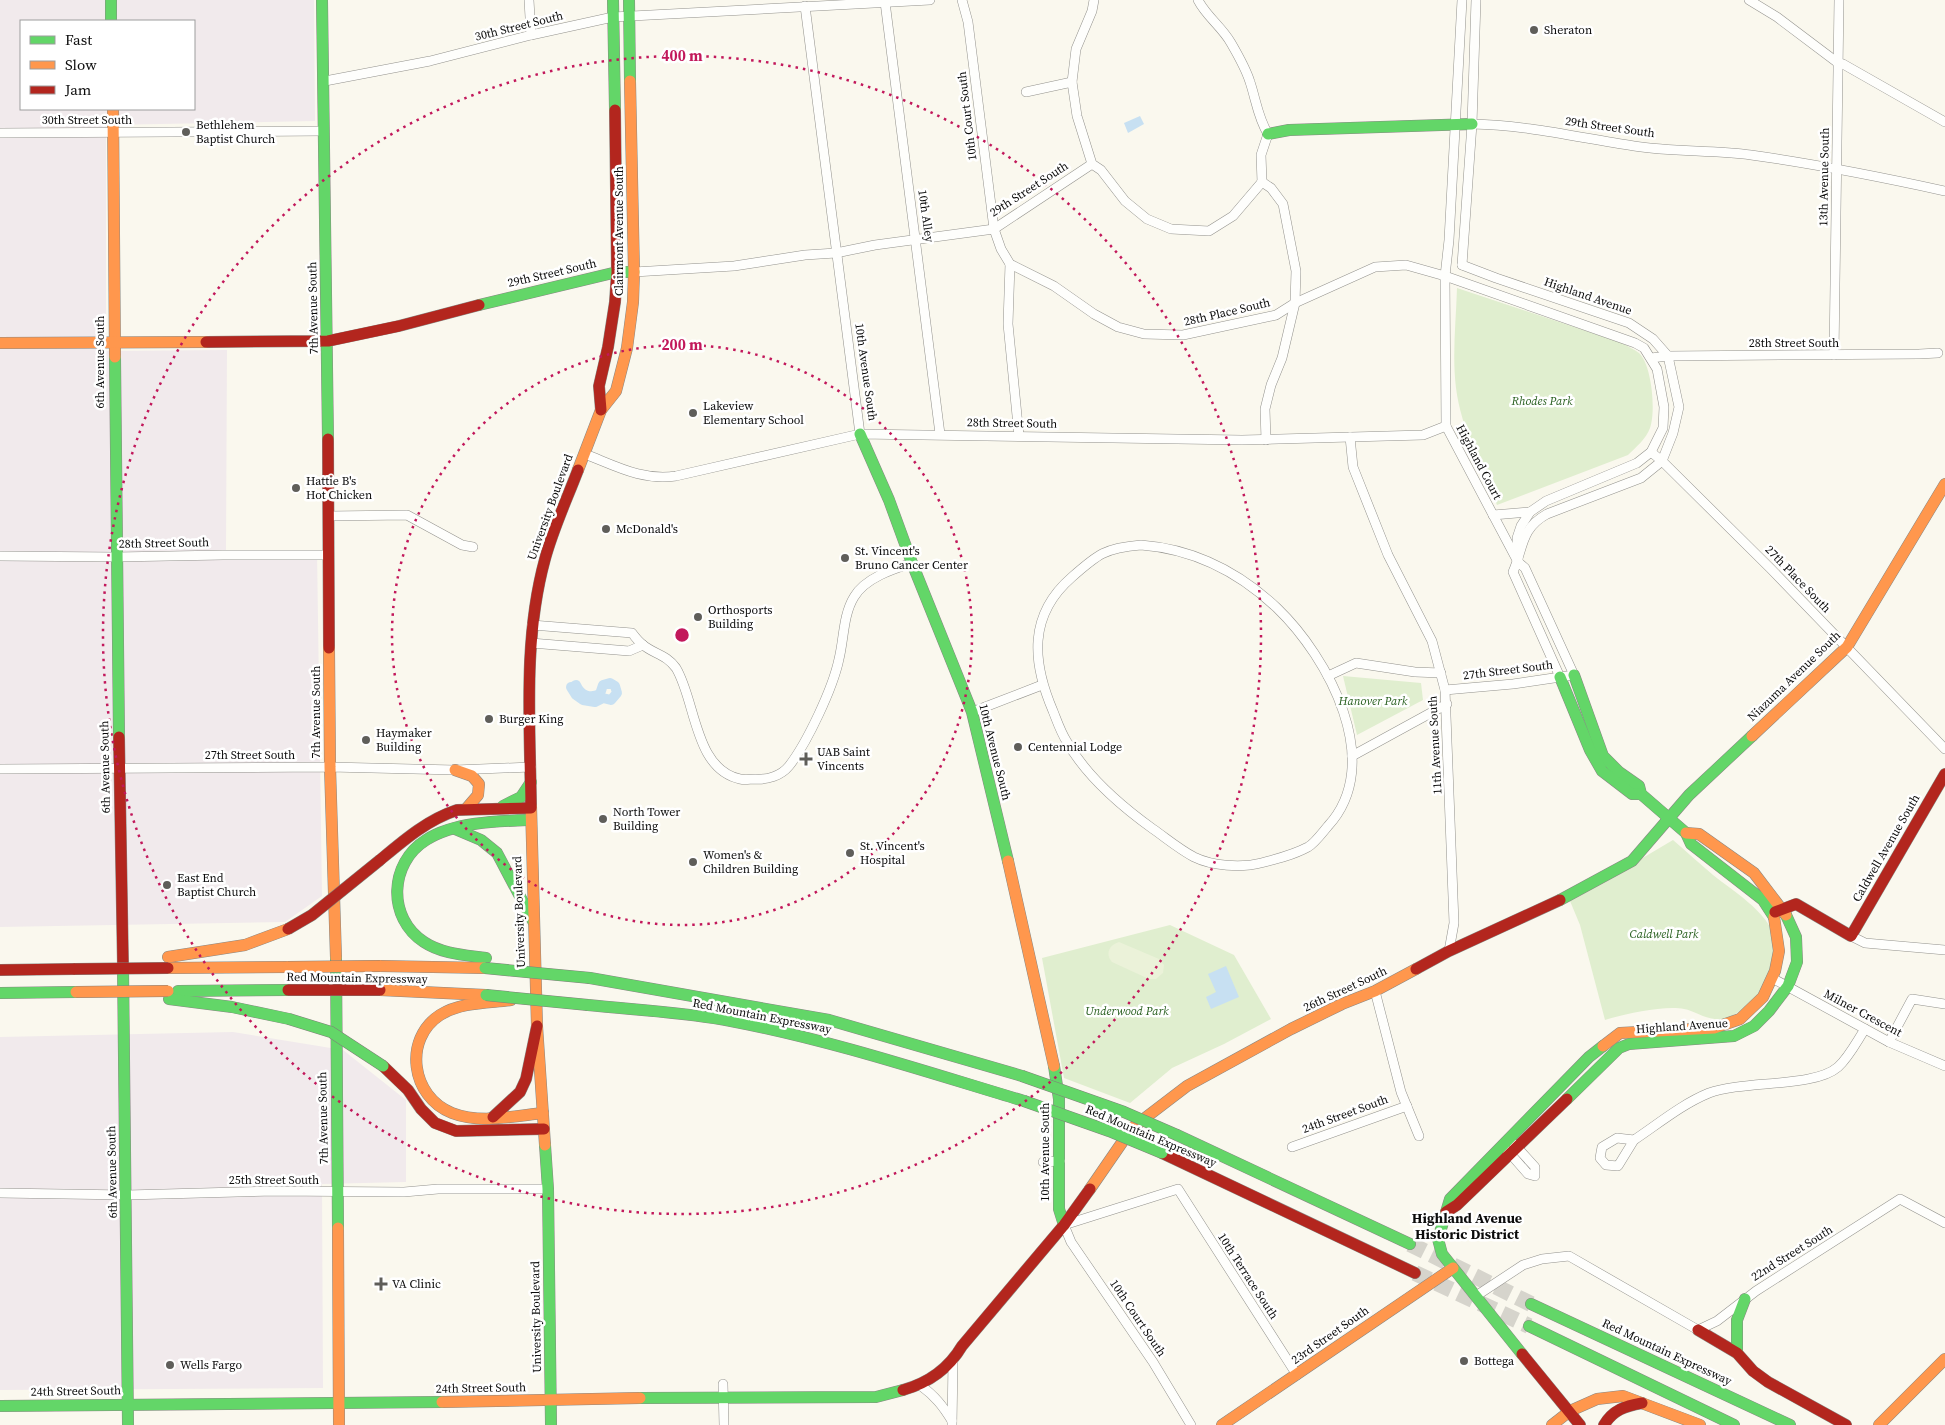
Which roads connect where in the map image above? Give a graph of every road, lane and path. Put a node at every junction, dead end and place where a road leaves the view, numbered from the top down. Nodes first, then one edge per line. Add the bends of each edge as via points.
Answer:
1 (111, 0) edge
2 (322, 0) edge
3 (529, 0) edge
4 (613, 0) edge
5 (629, 0) edge
6 (930, 0) edge
7 (962, 0) edge
8 (1094, 0) edge
9 (1198, 0) edge
10 (1462, 0) edge
11 (1476, 0) edge
12 (1750, 0) edge
13 (1839, 0) edge
14 (885, 2) junction
15 (805, 6) junction
16 (629, 16) junction
17 (613, 17) junction
18 (111, 20) edge
19 (531, 35) junction
20 (1838, 63) junction
21 (325, 81) junction
22 (1072, 82) junction
23 (1026, 92) dead end
24 (113, 110) edge
25 (1945, 122) edge
26 (1455, 124) junction
27 (1472, 124) junction
28 (324, 131) junction
29 (0, 133) edge
30 (114, 133) junction
31 (1268, 134) junction
32 (1092, 164) junction
33 (1837, 168) junction
34 (1262, 182) junction
35 (1945, 191) edge
36 (994, 229) junction
37 (917, 240) junction
38 (836, 253) junction
39 (1010, 264) junction
40 (1462, 265) junction
41 (616, 272) junction
42 (634, 272) junction
43 (1445, 276) junction
44 (1295, 303) junction
45 (328, 341) junction
46 (0, 343) edge
47 (114, 343) junction
48 (1938, 353) dead end
49 (1834, 355) junction
50 (1668, 356) junction
51 (1650, 358) junction
52 (601, 410) junction
53 (1446, 426) junction
54 (860, 434) junction
55 (940, 434) junction
56 (1019, 436) junction
57 (1350, 437) junction
58 (1266, 440) junction
59 (1651, 452) junction
60 (584, 454) junction
61 (1662, 461) junction
62 (1945, 484) edge
63 (1530, 512) junction
64 (1493, 515) junction
65 (328, 516) junction
66 (472, 547) dead end
67 (329, 555) junction
68 (0, 556) edge
69 (116, 557) junction
70 (1518, 562) junction
71 (912, 563) junction
72 (532, 625) junction
73 (531, 643) junction
74 (643, 645) junction
75 (1847, 647) junction
76 (1441, 673) junction
77 (1574, 675) junction
78 (1328, 676) junction
79 (1560, 677) junction
80 (1042, 686) junction
81 (1445, 690) junction
82 (1447, 704) junction
83 (972, 712) junction
84 (1945, 749) edge
85 (1352, 756) junction
86 (330, 767) junction
87 (531, 767) junction
88 (119, 768) junction
89 (0, 770) edge
90 (455, 770) junction
91 (1945, 774) edge
92 (531, 782) junction
93 (1641, 794) junction
94 (500, 808) junction
95 (531, 808) junction
96 (466, 809) junction
97 (1669, 817) junction
98 (530, 820) junction
99 (455, 829) junction
100 (1778, 911) junction
101 (533, 921) junction
102 (1851, 936) junction
103 (1945, 950) edge
104 (1449, 951) junction
105 (168, 962) junction
106 (486, 963) junction
107 (0, 970) edge
108 (1772, 978) junction
109 (1788, 986) junction
110 (1375, 991) junction
111 (0, 993) edge
112 (169, 995) junction
113 (486, 1000) junction
114 (1945, 1004) edge
115 (537, 1026) junction
116 (1864, 1029) junction
117 (1889, 1042) junction
118 (1945, 1066) edge
119 (1407, 1106) junction
120 (543, 1113) junction
121 (493, 1116) junction
122 (544, 1129) junction
123 (1419, 1136) dead end
124 (1634, 1140) dead end
125 (1509, 1146) junction
126 (1292, 1147) dead end
127 (1060, 1161) junction
128 (1043, 1162) dead end
129 (548, 1189) junction
130 (338, 1192) junction
131 (0, 1193) edge
132 (126, 1195) junction
133 (1945, 1223) edge
134 (1064, 1225) junction
135 (1410, 1244) tunnel mouth
136 (1453, 1268) junction
137 (1415, 1273) tunnel mouth
138 (1476, 1296) junction
139 (1745, 1299) junction
140 (1531, 1304) tunnel mouth
141 (1529, 1326) tunnel mouth
142 (1698, 1330) junction
143 (1737, 1352) junction
144 (1945, 1359) edge
145 (953, 1361) junction
146 (1297, 1375) junction
147 (723, 1384) dead end
148 (920, 1385) junction
149 (724, 1398) junction
150 (550, 1401) junction
151 (339, 1403) junction
152 (1642, 1403) junction
153 (127, 1405) junction
154 (0, 1406) edge
155 (1570, 1411) junction
156 (952, 1423) edge
157 (1788, 1424) edge
158 (128, 1425) edge
159 (339, 1425) edge
160 (551, 1425) edge
161 (724, 1425) edge
162 (1191, 1425) edge
163 (1222, 1425) edge
164 (1552, 1425) edge
165 (1580, 1425) edge
166 (1604, 1425) edge
167 (1700, 1425) edge
168 (1734, 1425) edge
169 (1846, 1425) edge
170 (1879, 1425) edge

1 - 18 main road
2 - 21 main road, 7th Avenue South
3 - 19 street
4 - 17 main road, Clairmont Avenue South
5 - 16 main road
6 - 14 street, 30th Street South
7 - 36 street, 10th Court South via 968,22
8 - 22 street via 1076,49
9 - 31 street via 1231,43 1250,80 1261,122
10 - 26 street
11 - 27 street
12 - 20 street
13 - 20 street, 13th Avenue South
14 - 15 street, 30th Street South
14 - 37 street, 10th Alley
15 - 16 street, 30th Street South
15 - 38 street, 10th Avenue South
16 - 17 street, 30th Street South
16 - 42 main road, Clairmont Avenue South
17 - 19 street, 30th Street South
17 - 41 main road, Clairmont Avenue South
19 - 21 street, 30th Street South via 430,61
20 - 25 street
20 - 33 street, 13th Avenue South
21 - 28 main road, 7th Avenue South
22 - 23 street
22 - 32 street via 1077,116
24 - 30 main road, 6th Avenue South
26 - 27 main road, 29th Street South
26 - 31 main road, 29th Street South via 1289,130
26 - 43 street
27 - 33 street, 29th Street South
27 - 40 street
28 - 30 street, 30th Street South
28 - 45 main road, 7th Avenue South
29 - 30 street, 30th Street South
30 - 47 main road, 6th Avenue South
31 - 34 street via 1261,156
32 - 34 street via 1101,170 1125,201 1147,219 1171,229 1209,231 1233,216
32 - 36 street, 29th Street South
33 - 35 street, 29th Street South
33 - 49 street, 13th Avenue South
34 - 44 street via 1283,204 1296,272
36 - 37 street, 29th Street South
36 - 39 street
37 - 38 street, 29th Street South
37 - 55 street, 10th Alley
38 - 42 street, 29th Street South via 734,266
38 - 54 street, 10th Avenue South
39 - 44 street, 28th Place South via 1054,286 1118,327 1144,334 1182,335 1207,331 1276,315
39 - 56 street via 1008,324
40 - 43 street
40 - 50 street, Highland Avenue via 1629,323 1653,339
41 - 42 main road, 29th Street South
41 - 45 main road, 29th Street South
41 - 52 main road, Clairmont Avenue South via 610,338 599,386
42 - 52 main road, Clairmont Avenue South via 633,302 616,391
43 - 44 street, 28th Place South via 1406,266 1375,267
43 - 51 street via 1635,343 1644,348
43 - 53 street, Highland Court
44 - 58 street via 1265,409
45 - 47 main road, 29th Street South
45 - 65 main road, 7th Avenue South
46 - 47 main road, 29th Street South
47 - 69 main road, 6th Avenue South
48 - 49 street, 28th Street South
49 - 50 street, 28th Street South
50 - 51 street, 28th Street South
50 - 61 street, Highland Avenue via 1679,407
51 - 59 street via 1657,369 1664,407 1663,428
52 - 60 main road, University Boulevard
53 - 57 street, 28th Street South via 1423,435
53 - 64 street, Highland Court
54 - 55 street, 28th Street South
54 - 60 street, 28th Street South via 664,478 646,477
54 - 71 main road, 10th Avenue South
55 - 56 street, 28th Street South
56 - 58 street, 28th Street South
57 - 58 street, 28th Street South
57 - 76 street, 11th Avenue South via 1353,467 1388,555 1432,641
59 - 61 street, 27th Place South
59 - 63 street via 1637,463 1546,501
60 - 72 main road, University Boulevard via 545,560
61 - 70 street, Highland Avenue via 1641,478 1536,520 1526,532
61 - 75 street, 27th Place South
62 - 75 main road, Niazuma Avenue South
63 - 64 street
63 - 70 street, Highland Avenue via 1517,538
64 - 70 street, Highland Court
65 - 66 street via 407,514 462,545
65 - 67 main road, 7th Avenue South
67 - 69 street, 28th Street South
67 - 86 main road, 7th Avenue South
68 - 69 street, 28th Street South
69 - 88 main road, 6th Avenue South
70 - 77 street, Highland Avenue via 1525,568
70 - 79 street, Highland Avenue via 1513,572
71 - 74 street via 867,582 854,597 846,618 836,672 819,713 788,767 765,780 739,778 720,769 708,755 675,668 664,656
71 - 83 main road, 10th Avenue South
72 - 73 main road, University Boulevard
72 - 74 street via 632,634
73 - 74 street via 629,652
73 - 87 main road, University Boulevard
75 - 84 street, 27th Place South
75 - 97 main road, Niazuma Avenue South
76 - 78 street via 1356,663
76 - 81 street, 11th Avenue South
77 - 79 street, 27th Street South
77 - 93 main road, Highland Avenue via 1603,756 1639,786
78 - 80 street via 1305,640 1277,608 1252,588 1197,556 1141,544 1098,554 1057,590 1039,630 1037,653
78 - 85 street via 1343,711
79 - 81 street, 27th Street South
79 - 93 main road, Highland Avenue via 1602,771 1632,794
80 - 83 street
80 - 85 street via 1066,742 1119,803 1195,858 1223,865 1251,866 1310,846 1339,814 1347,795
81 - 82 street, 11th Avenue South
82 - 85 street
82 - 104 street, 11th Avenue South via 1454,923
83 - 127 main road, 10th Avenue South via 1050,1044 1059,1099
86 - 88 street, 27th Street South
86 - 90 street, 27th Street South
86 - 130 main road, 7th Avenue South
87 - 90 street, 27th Street South
87 - 92 main road, University Boulevard
88 - 89 street, 27th Street South
88 - 132 main road, 6th Avenue South
90 - 96 main road via 472,775 479,784 478,794
91 - 102 main road, Caldwell Avenue South
92 - 94 main road via 521,797
92 - 95 main road, University Boulevard
93 - 97 main road, Highland Avenue
94 - 95 main road
94 - 96 main road
95 - 98 main road, University Boulevard
96 - 105 main road, bridge via 432,819 312,915 288,929 236,948
97 - 100 main road, Highland Avenue via 1686,833 1699,834 1754,873
97 - 104 main road, 26th Street South via 1632,861 1555,902
98 - 99 main road via 475,823
98 - 101 main road, University Boulevard
99 - 101 main road via 480,839 497,852
99 - 106 main road via 423,841 408,856 398,873 397,905 406,925 425,943
100 - 102 main road via 1796,904
100 - 108 main road, Highland Avenue via 1779,951
100 - 109 main road, Highland Avenue via 1796,937 1797,962
101 - 115 main road, University Boulevard
102 - 103 street via 1865,943
104 - 110 main road, 26th Street South
105 - 106 main road, Red Mountain Expressway, bridge via 288,967
105 - 107 main road, Red Mountain Expressway, bridge via 106,969
106 - 135 main road, Red Mountain Expressway, bridge via 623,977 632,985 829,1020 1022,1076 1124,1112
108 - 109 street, Milner Crescent
108 - 125 main road, Highland Avenue via 1763,997 1740,1019 1714,1028 1620,1033 1589,1057
109 - 116 street, Milner Crescent
109 - 125 main road, Highland Avenue via 1754,1026 1734,1036 1629,1044 1619,1048
110 - 119 street
110 - 134 main road, 26th Street South via 1291,1029 1187,1086 1132,1128
111 - 112 main road via 32,993 47,999
112 - 113 main road, Red Mountain Expressway, bridge via 380,990
112 - 122 main road, bridge via 290,1019 331,1032 383,1066 435,1123 456,1131
113 - 121 main road via 438,1016 430,1023 415,1054 418,1080 437,1106 466,1116
113 - 137 main road, Red Mountain Expressway, bridge via 520,999 731,1021 816,1040 1024,1101 1162,1153
114 - 117 street via 1912,1000
115 - 120 main road, University Boulevard
115 - 121 main road via 526,1079 520,1092
116 - 117 street, Milner Crescent
116 - 124 street via 1839,1066 1825,1075 1736,1086 1709,1093 1685,1105
117 - 118 street, Milner Crescent
119 - 123 street
119 - 126 street, 24th Street South
120 - 121 main road
120 - 122 main road, University Boulevard
122 - 129 main road, University Boulevard
125 - 136 main road, Highland Avenue via 1457,1206 1446,1212 1438,1239 1442,1254
127 - 128 street
127 - 134 main road, 10th Avenue South via 1059,1209
129 - 130 street, 25th Street South
129 - 150 main road, University Boulevard
130 - 132 street, 25th Street South
130 - 151 main road, 7th Avenue South
131 - 132 street, 25th Street South
132 - 153 main road, 6th Avenue South
133 - 139 street, 22nd Street South via 1900,1199
134 - 145 main road via 962,1346
134 - 146 street, 10th Terrace South via 1178,1189
134 - 162 street, 10th Court South via 1071,1242 1153,1362
136 - 138 main road, Highland Avenue
136 - 146 main road, 23rd Street South
138 - 142 street via 1523,1265 1569,1256
138 - 155 main road, Highland Avenue
139 - 142 street, 22nd Street South via 1717,1321
139 - 143 main road via 1737,1320
140 - 157 main road, Red Mountain Expressway
141 - 168 main road
142 - 143 main road
143 - 169 main road via 1760,1377
144 - 170 main road
145 - 148 main road, 24th Street South
145 - 156 street
146 - 163 main road, 23rd Street South
147 - 149 street
148 - 149 main road, 24th Street South via 876,1396
148 - 156 street via 934,1395
149 - 150 main road, 24th Street South
149 - 161 street
150 - 151 main road, 24th Street South
150 - 160 main road, University Boulevard
151 - 153 main road, 24th Street South
151 - 159 main road, 7th Avenue South
152 - 155 main road via 1623,1396 1597,1399
152 - 166 main road via 1618,1409
152 - 167 main road
153 - 154 main road, 24th Street South
153 - 158 main road, 6th Avenue South
155 - 164 main road
155 - 165 main road, Highland Avenue

